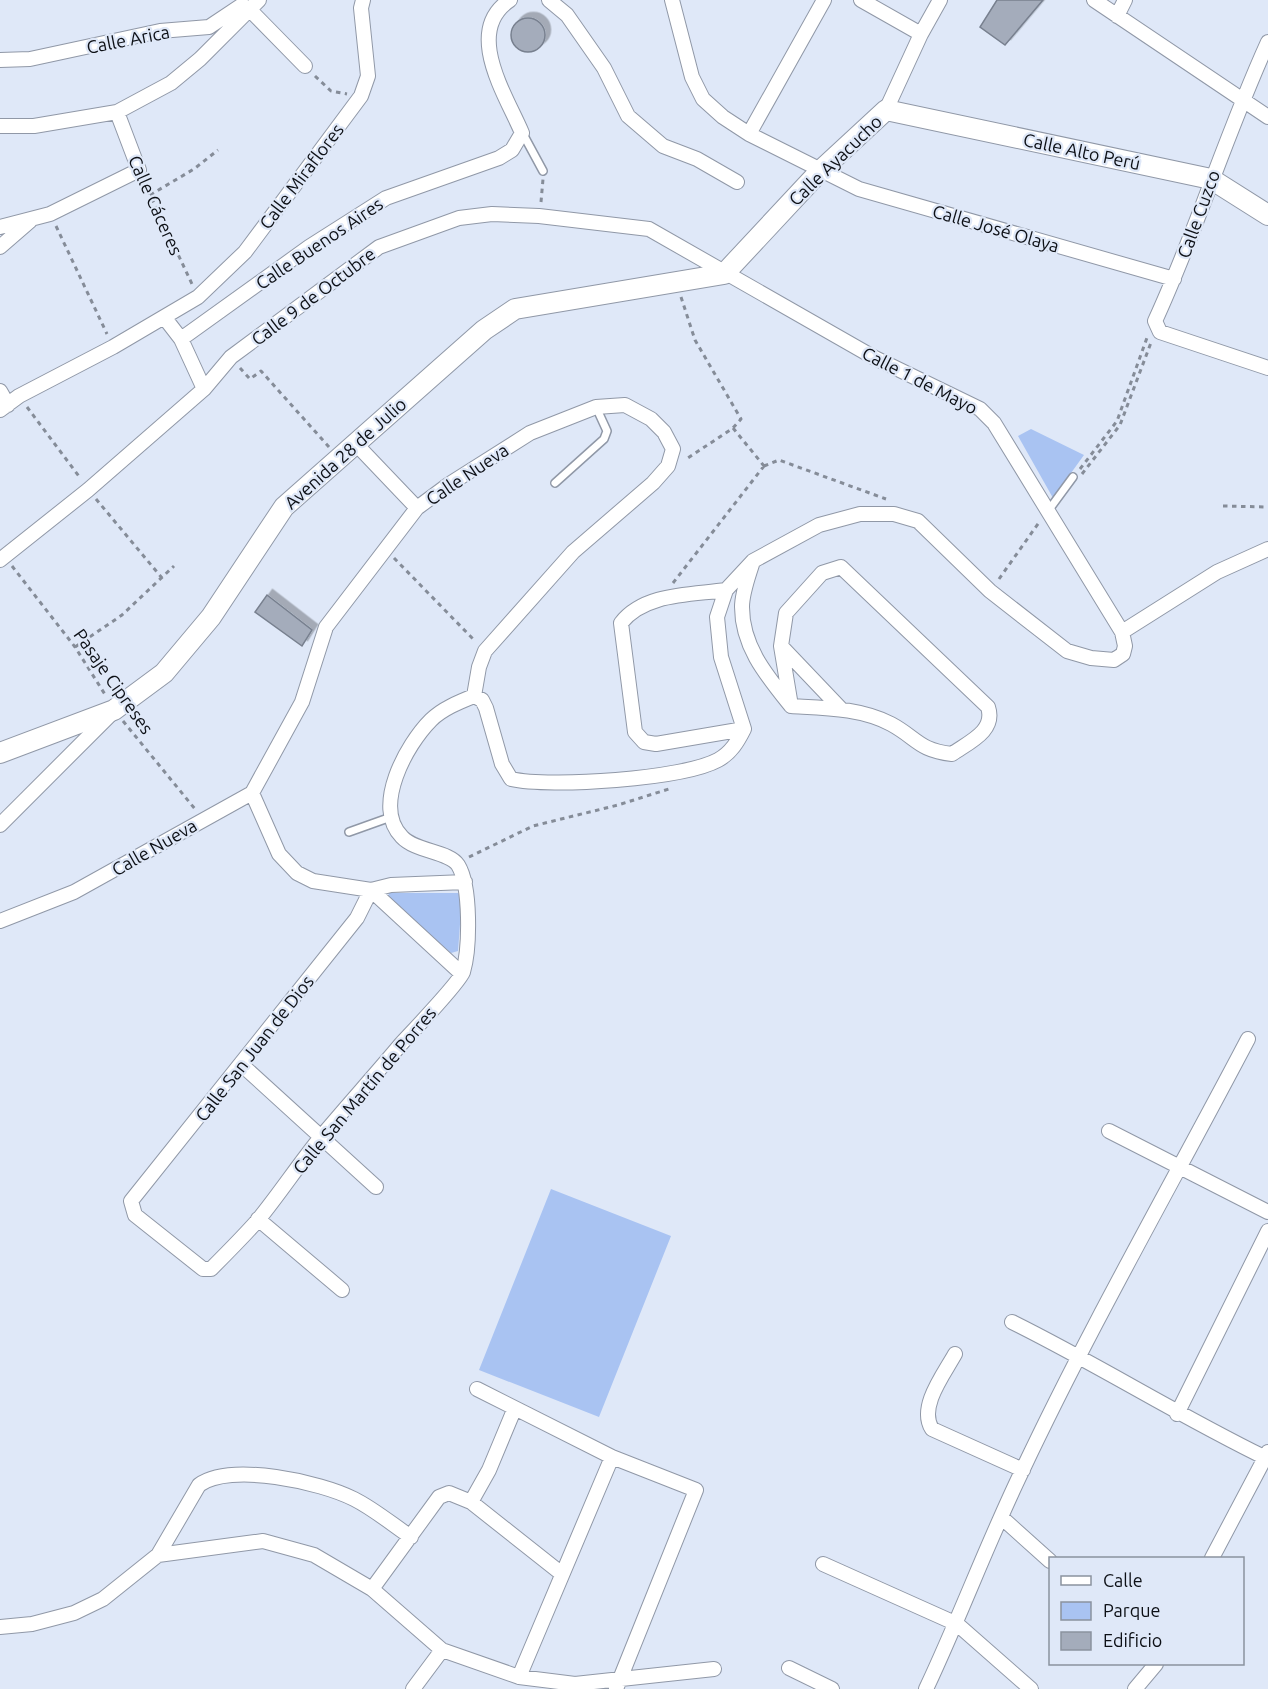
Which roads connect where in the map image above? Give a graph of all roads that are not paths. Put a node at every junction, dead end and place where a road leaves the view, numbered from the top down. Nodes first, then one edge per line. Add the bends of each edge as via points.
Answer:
1 (363, 0) edge
2 (510, 0) edge
3 (549, 0) edge
4 (672, 0) edge
5 (824, 0) edge
6 (861, 0) edge
7 (940, 0) edge
8 (1094, 0) edge
9 (1125, 0) edge
10 (247, 3) edge
11 (1117, 16) junction
12 (921, 34) junction
13 (1268, 42) edge
14 (0, 60) edge
15 (305, 66) road end
16 (1242, 99) junction
17 (886, 110) junction
18 (117, 112) junction
19 (1268, 117) edge
20 (0, 126) edge
21 (522, 134) junction
22 (749, 134) junction
23 (543, 171) road end
24 (820, 171) junction
25 (1211, 179) junction
26 (737, 182) dead end
27 (1268, 215) edge
28 (31, 220) junction
29 (0, 227) edge
30 (0, 247) edge
31 (724, 274) junction
32 (1174, 279) junction
33 (164, 317) junction
34 (181, 339) junction
35 (1268, 368) edge
36 (204, 389) junction
37 (0, 391) edge
38 (9, 403) edge
39 (596, 407) junction
40 (354, 442) junction
41 (1073, 477) road end
42 (555, 483) dead end
43 (417, 508) junction
44 (1047, 513) junction
45 (1268, 549) edge
46 (2, 559) edge
47 (753, 561) junction
48 (726, 590) junction
49 (1122, 632) junction
50 (781, 646) junction
51 (474, 696) junction
52 (791, 706) junction
53 (841, 709) junction
54 (114, 710) junction
55 (744, 729) junction
56 (0, 753) edge
57 (252, 793) junction
58 (391, 817) junction
59 (0, 825) edge
60 (349, 832) dead end
61 (465, 882) junction
62 (371, 890) junction
63 (0, 921) edge
64 (462, 974) junction
65 (1248, 1039) dead end
66 (242, 1065) junction
67 (1109, 1131) dead end
68 (321, 1137) junction
69 (1180, 1168) junction
70 (376, 1187) dead end
71 (1268, 1212) edge
72 (258, 1219) junction
73 (1268, 1231) edge
74 (203, 1269) joint
75 (342, 1290) dead end
76 (1012, 1322) dead end
77 (955, 1354) dead end
78 (1079, 1355) junction
79 (477, 1389) dead end
80 (514, 1410) junction
81 (1177, 1414) junction
82 (1267, 1456) edge
83 (612, 1457) junction
84 (1023, 1470) junction
85 (471, 1502) junction
86 (1001, 1517) junction
87 (411, 1537) junction
88 (158, 1555) junction
89 (1213, 1557) edge
90 (1049, 1560) edge
91 (823, 1564) dead end
92 (562, 1574) junction
93 (372, 1589) junction
94 (957, 1624) junction
95 (0, 1627) edge
96 (442, 1650) junction
97 (1155, 1665) edge
98 (789, 1668) dead end
99 (714, 1669) dead end
100 (519, 1677) junction
101 (618, 1683) edge
102 (413, 1689) edge
103 (832, 1689) edge
104 (926, 1689) edge
105 (1031, 1689) edge
106 (1135, 1689) edge

1 - 33 street, Calle Miraflores via 368,76 361,96 245,252 198,297
2 - 21 street via 500,7 488,29 491,62
3 - 26 street via 567,15 598,59 627,116 663,146 697,159
4 - 22 street via 692,77 703,99
5 - 22 street
6 - 12 street
7 - 12 street, Calle Ayacucho
8 - 11 street
9 - 11 street
10 - 14 street, Calle Arica via 209,27 160,31 30,59
10 - 15 street
10 - 18 street via 200,59 171,82
11 - 16 street
12 - 17 street, Calle Ayacucho
13 - 16 street, Calle Cuzco
16 - 19 street
16 - 25 street, Calle Cuzco
17 - 24 street, Calle Ayacucho
17 - 25 street, Calle Alto Perú
18 - 20 street via 34,126
18 - 28 street, Calle Cáceres via 139,170
21 - 23 lane
21 - 34 street, Calle Buenos Aires via 512,150 499,158 386,198 309,247
22 - 24 street
24 - 31 street, Calle Ayacucho
24 - 32 street, Calle José Olaya via 859,189
25 - 27 street, Calle Alto Perú
25 - 32 street, Calle Cuzco
28 - 29 street
28 - 30 street
31 - 36 street, Calle 9 de Octubre via 649,229 539,216 492,214 459,218 379,247 231,357
31 - 40 street, Avenida 28 de Julio via 515,309 484,330
31 - 44 street, Calle 1 de Mayo via 875,358 980,409 994,423
32 - 35 street, Calle Cuzco via 1155,321 1160,332
33 - 34 street
33 - 38 street, Calle Miraflores
34 - 36 street
36 - 46 street, Calle 9 de Octubre
37 - 38 street
39 - 42 lane via 607,431 604,439
39 - 43 street, Calle Nueva via 530,433
39 - 51 street, Calle Nueva via 625,405 651,419 673,449 668,466 573,552 484,651
40 - 43 street
40 - 54 street, Avenida 28 de Julio via 284,507 211,617 164,672
41 - 44 lane
43 - 57 street, Calle Nueva via 326,627 302,702
44 - 49 street, Calle 1 de Mayo
45 - 49 street via 1217,572
47 - 48 street
47 - 49 street via 819,525 860,514 894,514 918,521 990,591 1067,651 1114,660 1123,654
47 - 52 street via 741,606 748,644 763,671
48 - 55 street via 717,617 721,657
48 - 55 street via 659,599 629,612 621,623 635,732 644,742 656,744
50 - 52 street
50 - 53 street
50 - 53 street via 786,613 822,573 842,567 988,707 991,717 988,727 951,754 930,751 890,723
51 - 55 street via 486,708 502,764 511,779 524,782 599,781 684,771 718,760 737,744
51 - 58 street via 431,720 413,744 390,795
52 - 53 street
54 - 56 street, Avenida 28 de Julio
54 - 59 street
57 - 62 street via 279,854 297,873 313,881
57 - 63 street, Calle Nueva via 74,892
58 - 60 lane
58 - 61 street via 404,839 457,864
61 - 62 street via 390,885
61 - 64 street via 469,918
62 - 64 street
62 - 66 street, Calle San Juan de Dios via 357,918
64 - 68 street, Calle San Martín de Porres
65 - 69 street
66 - 68 street
66 - 74 street, Calle San Juan de Dios via 131,1202 135,1215
67 - 69 street
68 - 70 street
68 - 72 street, Calle San Martín de Porres
69 - 71 street
69 - 78 street
72 - 74 street, Calle San Martín de Porres via 211,1269
72 - 75 street
73 - 81 street
76 - 78 street
77 - 84 street via 927,1408 926,1420 932,1429
78 - 81 street
78 - 84 street
79 - 80 street
80 - 83 street
80 - 85 street
81 - 82 street
82 - 89 street
83 - 92 street
83 - 101 street via 696,1490
84 - 86 street
85 - 87 street via 444,1494
85 - 92 street
86 - 90 street
86 - 94 street
87 - 88 street via 354,1499 322,1487 259,1475 224,1476 208,1478 199,1485
87 - 93 street
88 - 93 street via 264,1541 314,1555
88 - 95 street via 103,1599 74,1613 32,1624
91 - 94 street
92 - 100 street
93 - 96 street
94 - 104 street
94 - 105 street
96 - 100 street
96 - 102 street
97 - 106 street
98 - 103 street
99 - 101 street
100 - 101 street via 575,1684

